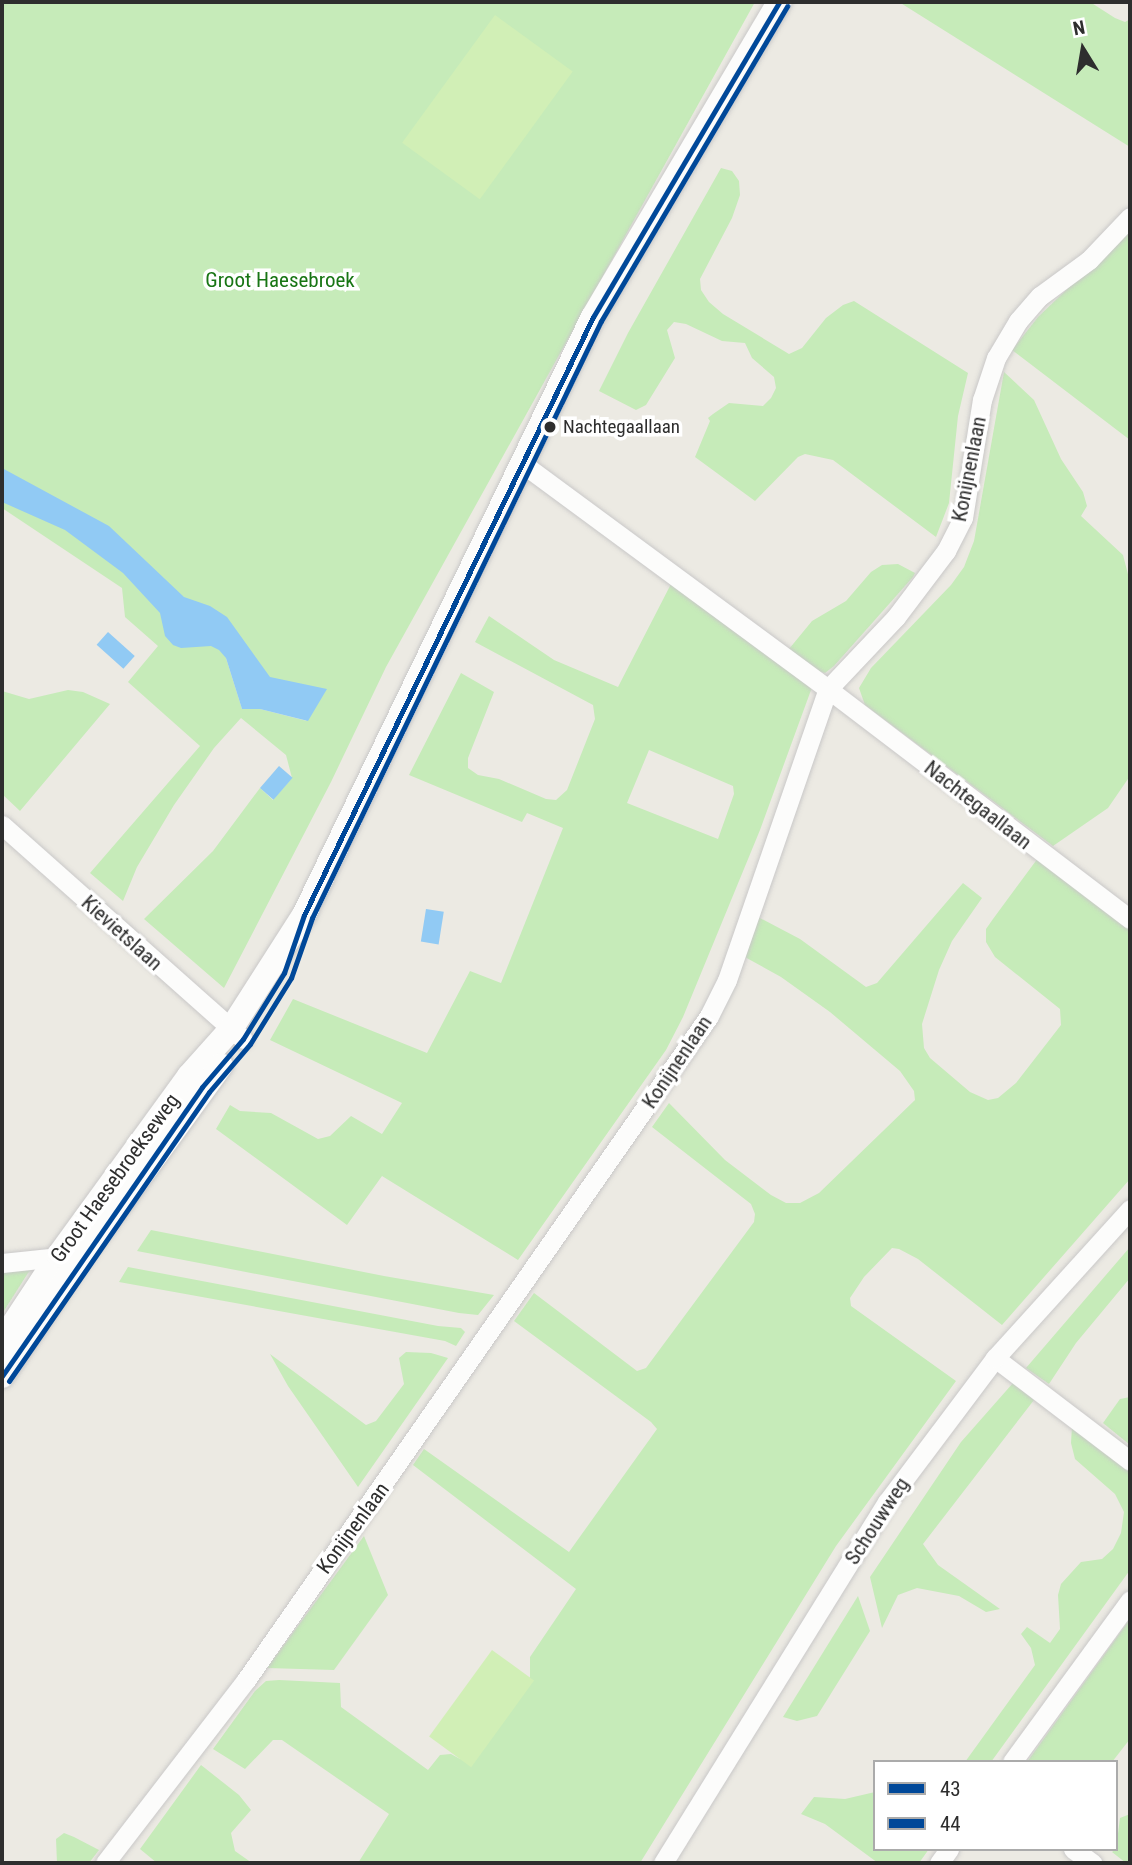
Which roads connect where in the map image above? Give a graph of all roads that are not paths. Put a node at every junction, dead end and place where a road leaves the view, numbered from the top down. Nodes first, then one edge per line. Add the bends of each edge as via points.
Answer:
1 (779, 2) edge
2 (1130, 217) edge
3 (523, 464) junction
4 (828, 689) junction
5 (2, 825) edge
6 (1130, 919) edge
7 (237, 1034) junction
8 (1130, 1209) edge
9 (70, 1256) junction
10 (2, 1263) edge
11 (2, 1341) edge
12 (995, 1358) junction
13 (2, 1376) edge
14 (1130, 1461) edge
15 (1130, 1600) edge
16 (1013, 1760) edge
17 (1076, 1851) edge
18 (105, 1863) edge
19 (663, 1863) edge
20 (1092, 1863) edge

1 - 3 street, Groot Haesebroekseweg via 593,317
2 - 4 street, Konijnenlaan via 1112,239 1040,296 1018,321 996,358 982,400 963,518 946,551 896,617
3 - 4 street, Nachtegaallaan
3 - 7 street, Groot Haesebroekseweg via 304,915
4 - 6 street, Nachtegaallaan
4 - 18 street, Konijnenlaan via 727,980 709,1016 246,1680
5 - 7 street, Kievietslaan
7 - 9 street, Groot Haesebroekseweg via 189,1076
8 - 12 street, Schouwweg
9 - 10 street
9 - 11 street, Groot Haesebroekseweg
9 - 13 street, Groot Haesebroekseweg
12 - 14 street
12 - 19 street, Schouwweg via 887,1502
15 - 16 street
17 - 20 street

